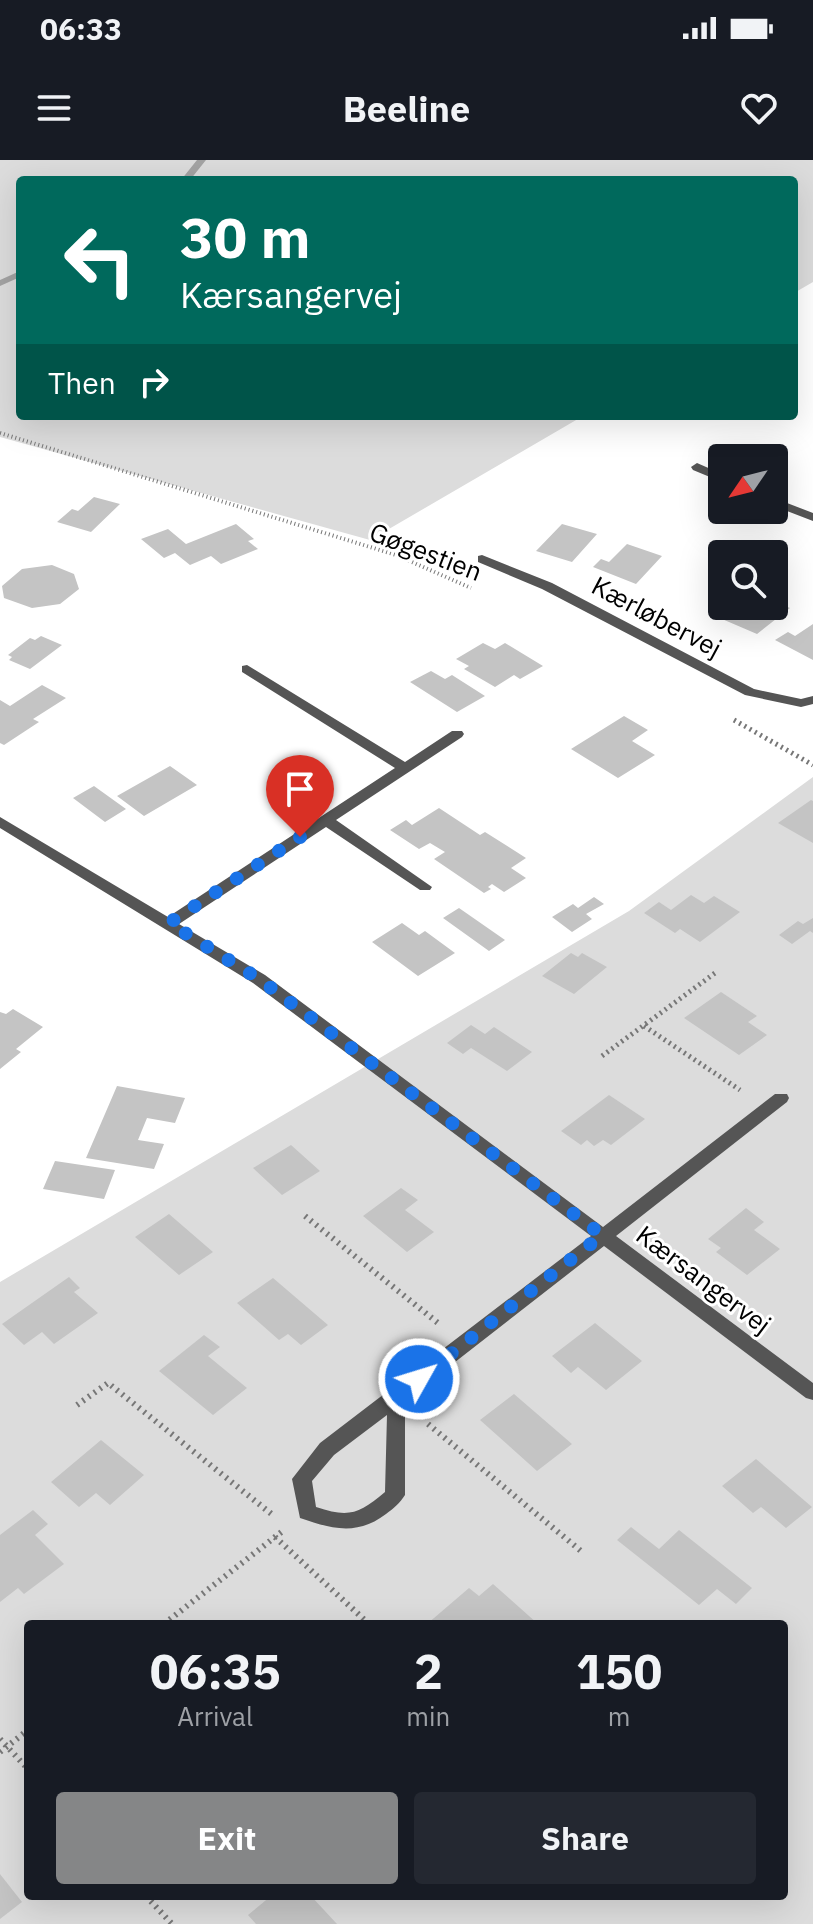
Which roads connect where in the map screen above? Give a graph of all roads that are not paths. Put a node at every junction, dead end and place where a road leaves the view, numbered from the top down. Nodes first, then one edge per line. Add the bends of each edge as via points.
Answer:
1 (697, 467) dead end
2 (708, 472) edge
3 (788, 507) edge
4 (813, 517) edge
5 (482, 559) dead end
6 (247, 669) dead end
7 (813, 700) edge
8 (457, 734) dead end
9 (405, 768) junction
10 (326, 820) junction
11 (0, 822) edge
12 (425, 887) dead end
13 (169, 923) junction
14 (774, 1103) road end
15 (602, 1235) junction
16 (813, 1393) edge
17 (396, 1398) junction

1 - 2 street
3 - 4 street
5 - 7 street, Kærløbervej via 547,586 750,692 801,703
6 - 9 street
8 - 9 street
9 - 10 street
10 - 12 street
10 - 13 street
11 - 13 street, Kærsangervej
13 - 15 street, Kærsangervej via 259,979
14 - 15 street, Kærsangervej
15 - 16 street, Kærsangervej
15 - 17 street, Kærsangervej
17 - 17 street, Kærsangervej via 327,1449 302,1479 307,1512 343,1525 374,1514 395,1495

